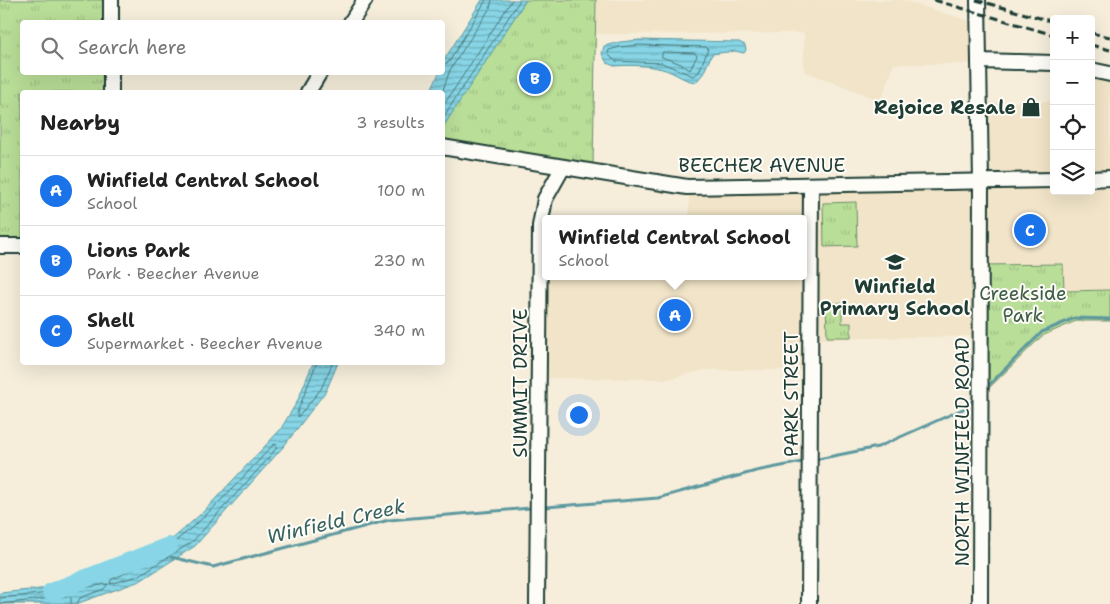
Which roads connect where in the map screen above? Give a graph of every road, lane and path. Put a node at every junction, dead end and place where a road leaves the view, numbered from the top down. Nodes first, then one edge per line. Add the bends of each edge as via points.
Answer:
1 (111, 0) edge
2 (365, 0) edge
3 (978, 0) edge
4 (111, 20) edge
5 (352, 20) edge
6 (980, 61) junction
7 (1050, 63) edge
8 (1095, 71) edge
9 (1110, 74) edge
10 (111, 75) edge
11 (318, 75) edge
12 (111, 90) edge
13 (309, 90) edge
14 (445, 147) edge
15 (563, 167) junction
16 (1095, 178) edge
17 (1110, 178) edge
18 (1050, 180) edge
19 (980, 182) junction
20 (812, 185) junction
21 (542, 215) edge
22 (542, 215) edge
23 (0, 246) edge
24 (20, 246) edge
25 (537, 604) edge
26 (809, 604) edge
27 (980, 604) edge

1 - 4 street
2 - 5 street
3 - 6 street, NORTH WINFIELD ROAD
6 - 7 street
6 - 19 street, NORTH WINFIELD ROAD
8 - 9 street
10 - 12 street
11 - 13 street
14 - 15 street, BEECHER AVENUE
15 - 20 street, BEECHER AVENUE via 687,187
15 - 21 street, SUMMIT DRIVE via 545,199
16 - 17 street
18 - 19 street, BEECHER AVENUE
19 - 20 street, BEECHER AVENUE
19 - 27 street, NORTH WINFIELD ROAD
20 - 26 street, PARK STREET
22 - 25 street, SUMMIT DRIVE
23 - 24 street

